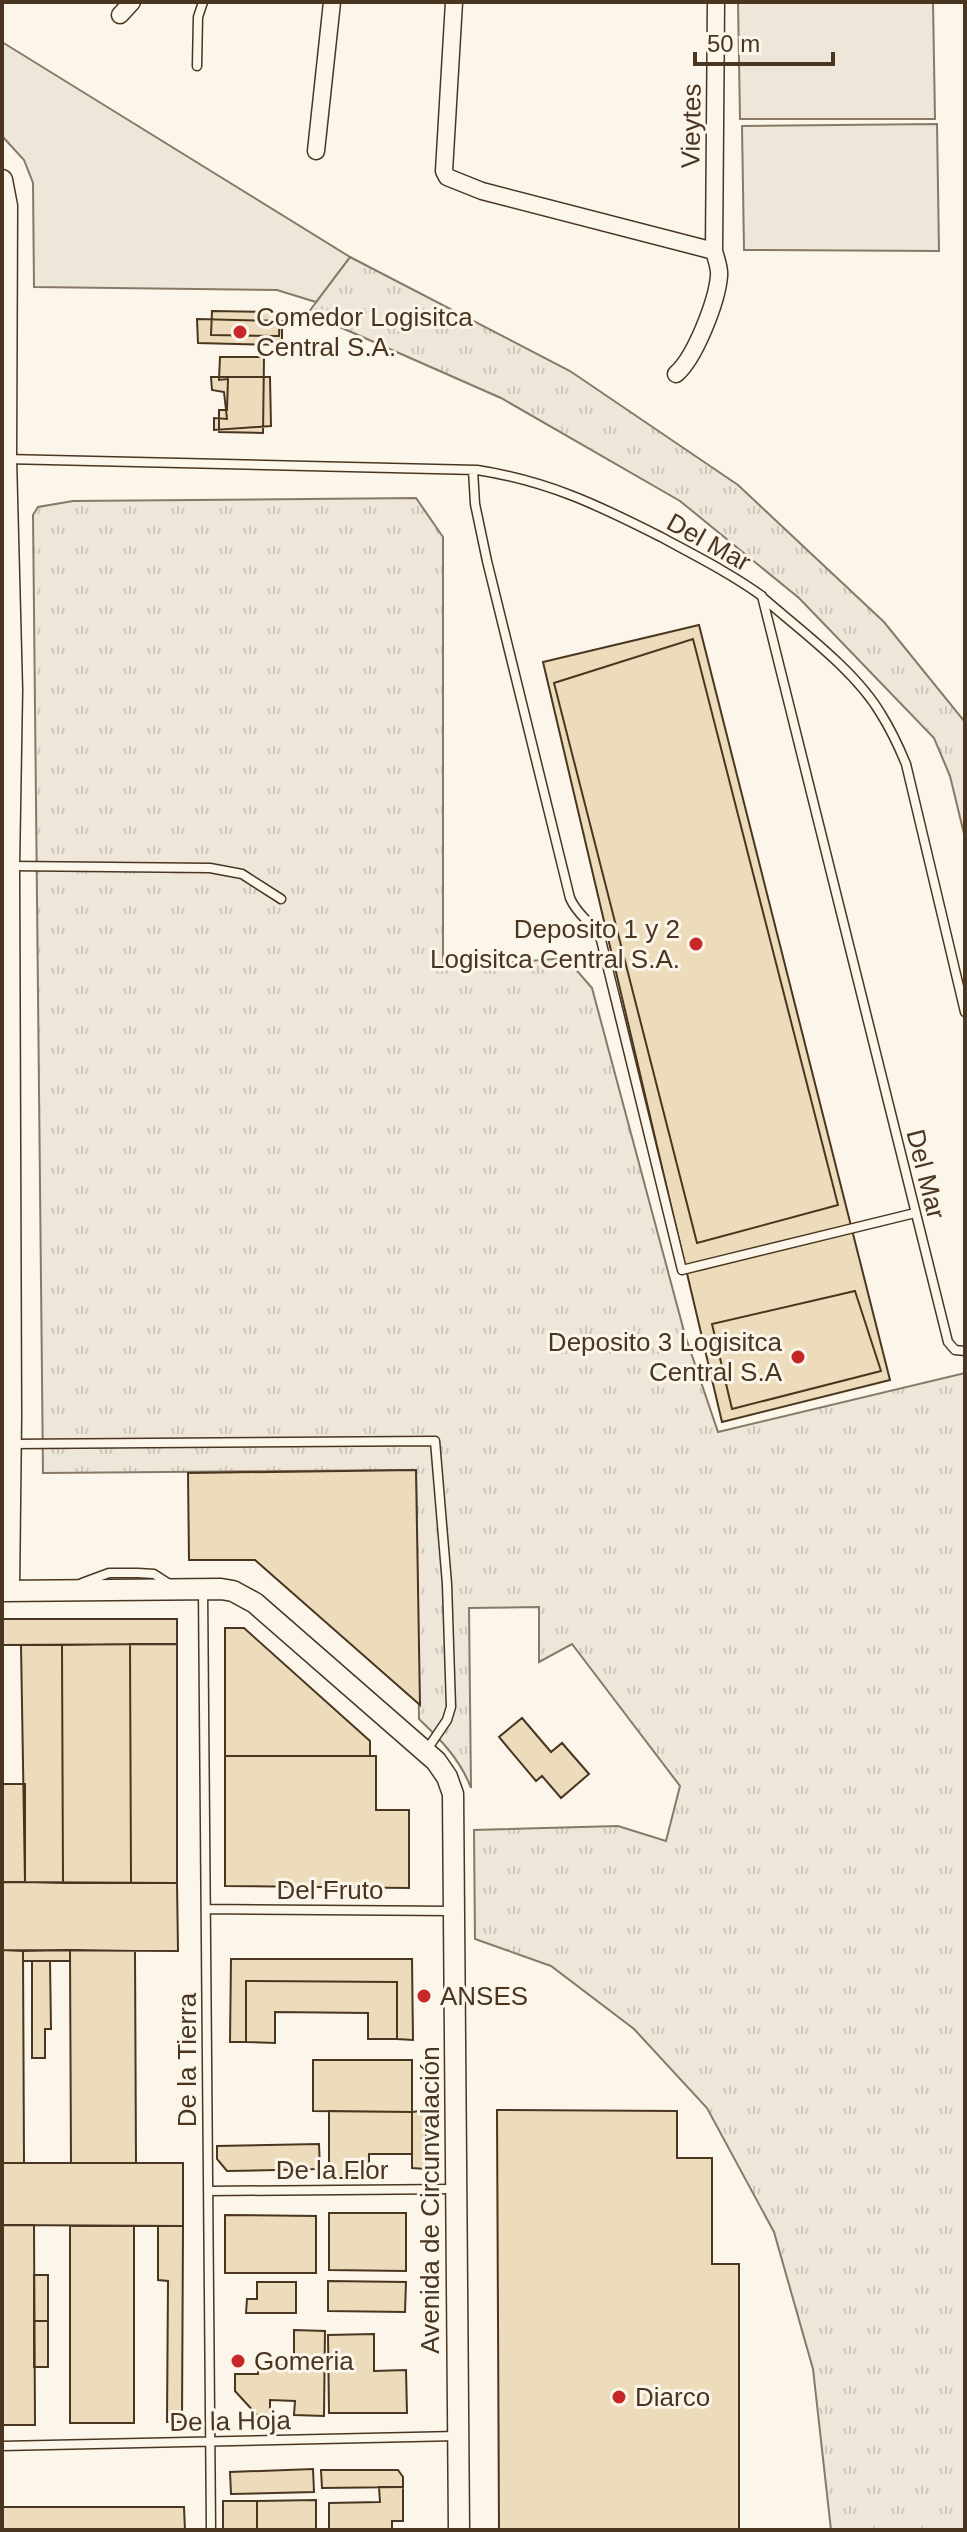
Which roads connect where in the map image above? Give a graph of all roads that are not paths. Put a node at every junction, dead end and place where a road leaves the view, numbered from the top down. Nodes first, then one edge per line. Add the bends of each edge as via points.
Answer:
1 (132, 2) edge
2 (203, 2) edge
3 (332, 2) edge
4 (454, 2) edge
5 (716, 2) edge
6 (120, 15) dead end
7 (197, 66) dead end
8 (316, 151) dead end
9 (2, 180) edge
10 (714, 251) junction
11 (5, 253) edge
12 (676, 374) dead end
13 (4, 459) edge
14 (473, 470) junction
15 (762, 596) junction
16 (7, 671) edge
17 (6, 866) edge
18 (281, 899) dead end
19 (965, 1012) edge
20 (6, 1103) edge
21 (915, 1213) junction
22 (6, 1318) edge
23 (965, 1351) edge
24 (11, 1444) junction
25 (203, 1589) junction
26 (6, 1590) edge
27 (426, 1752) junction
28 (206, 1909) junction
29 (454, 1911) junction
30 (456, 2189) junction
31 (208, 2191) junction
32 (459, 2436) junction
33 (210, 2442) junction
34 (2, 2446) edge
35 (211, 2530) edge
36 (459, 2530) edge

1 - 6 street
2 - 7 lane
3 - 8 street
4 - 10 street via 447,177 482,191
5 - 10 street, Vieytes
9 - 11 street, Avenida de Circunvalación
10 - 12 street, Vieytes via 719,274 706,323 686,366
11 - 13 street, Avenida de Circunvalación
13 - 14 lane, Del Mar
13 - 16 street, Avenida de Circunvalación
14 - 15 lane, Del Mar via 561,490 729,573
14 - 21 lane via 487,561 570,898 601,940 682,1270
15 - 19 lane via 843,667 880,711 896,741 906,764
15 - 21 lane, Del Mar
16 - 17 street, Avenida de Circunvalación
17 - 18 lane via 210,868 242,874
17 - 20 street, Avenida de Circunvalación
20 - 22 street, Avenida de Circunvalación
21 - 23 lane, Del Mar via 948,1342
22 - 24 street, Avenida de Circunvalación
24 - 26 street, Avenida de Circunvalación
24 - 27 lane via 435,1441 451,1707
25 - 26 street, Avenida de Circunvalación
25 - 27 street, Avenida de Circunvalación via 233,1591 255,1603
25 - 28 lane, De la Tierra
27 - 29 street, Avenida de Circunvalación via 447,1777 453,1794
28 - 29 lane, Del Fruto
28 - 31 lane, De la Tierra
29 - 30 street, Avenida de Circunvalación
30 - 31 lane, De la Flor
30 - 32 street, Avenida de Circunvalación
31 - 33 lane, De la Tierra
32 - 33 lane, De la Hoja
32 - 36 street, Avenida de Circunvalación
33 - 34 lane, De la Hoja
33 - 35 lane, De la Tierra

